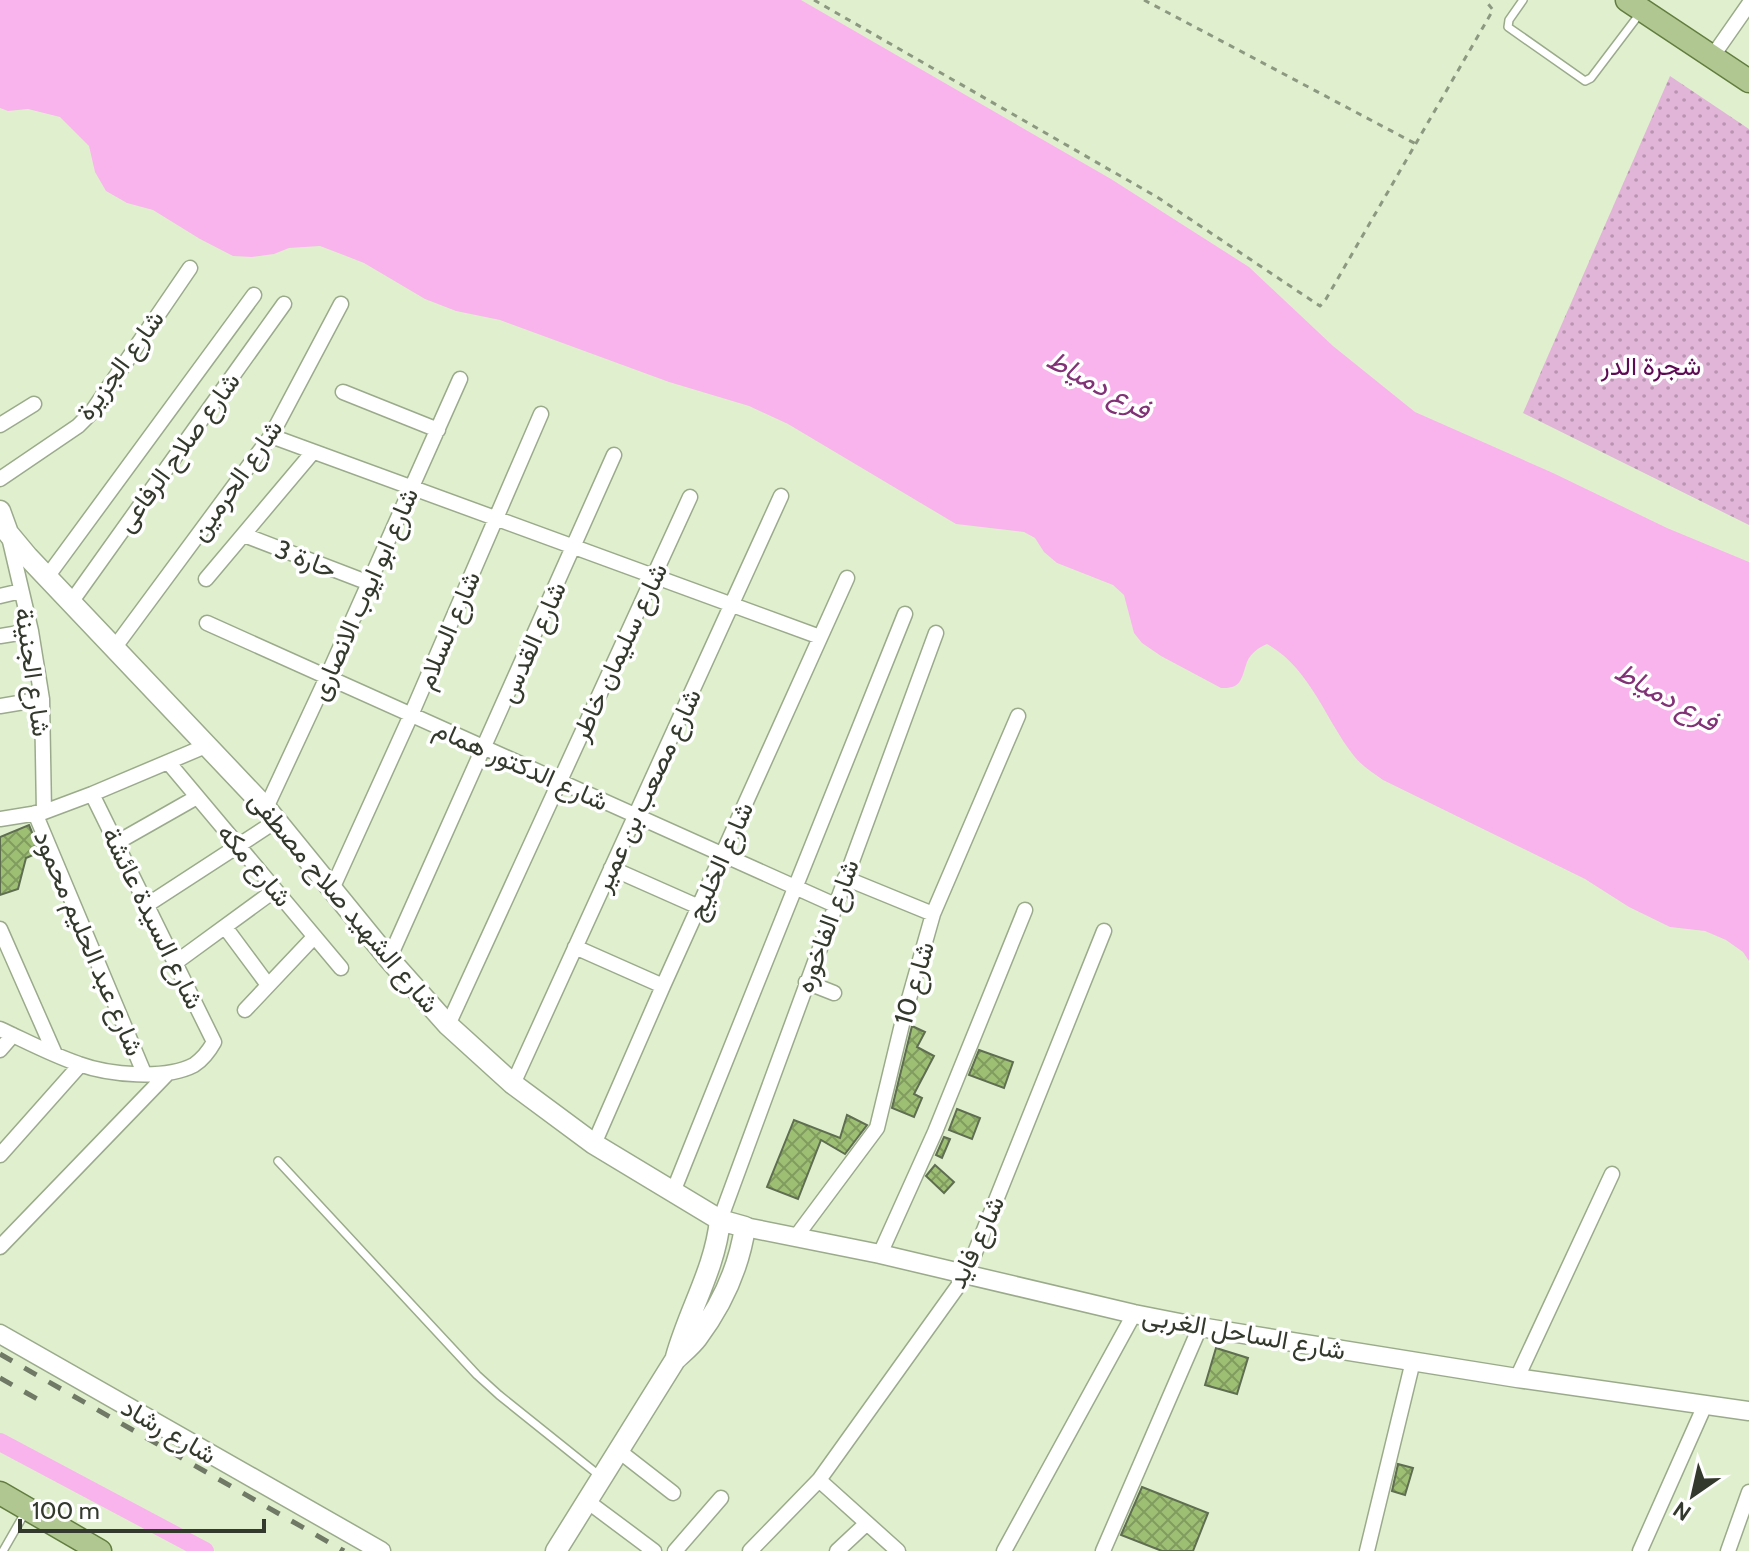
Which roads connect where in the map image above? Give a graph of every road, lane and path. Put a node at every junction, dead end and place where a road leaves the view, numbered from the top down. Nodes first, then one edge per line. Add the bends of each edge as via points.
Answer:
1 (814, 0) edge
2 (1144, 0) edge
3 (1485, 0) edge
4 (1523, 0) edge
5 (1749, 2) edge
6 (1637, 4) edge
7 (1712, 57) junction
8 (1749, 81) edge
9 (1416, 144) junction
10 (190, 268) dead end
11 (254, 295) dead end
12 (284, 304) dead end
13 (341, 304) dead end
14 (460, 379) dead end
15 (343, 392) dead end
16 (34, 404) dead end
17 (541, 414) dead end
18 (0, 425) edge
19 (438, 430) junction
20 (271, 436) junction
21 (313, 452) junction
22 (614, 455) dead end
23 (0, 479) edge
24 (412, 488) junction
25 (781, 496) dead end
26 (690, 497) dead end
27 (496, 519) junction
28 (3, 521) edge
29 (244, 535) junction
30 (574, 548) junction
31 (47, 577) junction
32 (654, 577) junction
33 (847, 578) dead end
34 (206, 579) dead end
35 (369, 583) junction
36 (21, 591) junction
37 (0, 596) edge
38 (72, 601) junction
39 (731, 605) junction
40 (905, 614) dead end
41 (207, 623) dead end
42 (31, 631) junction
43 (936, 633) dead end
44 (0, 636) edge
45 (820, 637) junction
46 (115, 647) junction
47 (327, 677) junction
48 (42, 699) junction
49 (0, 706) edge
50 (411, 715) junction
51 (1018, 716) dead end
52 (208, 745) junction
53 (483, 748) junction
54 (168, 762) junction
55 (560, 782) junction
56 (92, 794) junction
57 (197, 797) junction
58 (40, 812) junction
59 (271, 815) junction
60 (635, 816) junction
61 (0, 819) edge
62 (116, 843) junction
63 (239, 846) junction
64 (722, 855) junction
65 (611, 868) junction
66 (845, 878) junction
67 (795, 887) junction
68 (332, 889) junction
69 (275, 890) junction
70 (147, 905) junction
71 (835, 905) junction
72 (699, 907) junction
73 (1025, 910) dead end
74 (933, 914) junction
75 (225, 927) junction
76 (0, 929) edge
77 (1104, 931) dead end
78 (314, 937) junction
79 (575, 947) junction
80 (389, 959) junction
81 (175, 963) junction
82 (341, 968) dead end
83 (806, 982) junction
84 (268, 985) junction
85 (663, 986) junction
86 (834, 993) dead end
87 (245, 1010) dead end
88 (448, 1025) junction
89 (6, 1032) edge
90 (0, 1050) edge
91 (55, 1054) junction
92 (80, 1065) junction
93 (144, 1073) junction
94 (168, 1073) junction
95 (513, 1084) junction
96 (594, 1144) junction
97 (0, 1155) edge
98 (278, 1161) dead end
99 (1612, 1174) dead end
100 (673, 1192) junction
101 (720, 1220) junction
102 (745, 1227) junction
103 (795, 1238) junction
104 (0, 1247) edge
105 (880, 1254) junction
106 (966, 1275) junction
107 (1134, 1314) junction
108 (1200, 1327) junction
109 (0, 1334) edge
110 (675, 1360) junction
111 (1413, 1361) junction
112 (1517, 1378) junction
113 (1705, 1405) junction
114 (1749, 1411) edge
115 (619, 1451) junction
116 (602, 1477) junction
117 (819, 1480) junction
118 (1749, 1492) edge
119 (0, 1493) edge
120 (673, 1493) dead end
121 (721, 1498) dead end
122 (587, 1501) junction
123 (27, 1509) junction
124 (867, 1523) junction
125 (895, 1550) edge
126 (3, 1551) edge
127 (100, 1551) edge
128 (381, 1551) edge
129 (556, 1551) edge
130 (654, 1551) edge
131 (675, 1551) edge
132 (750, 1551) edge
133 (837, 1551) edge
134 (1004, 1551) edge
135 (1103, 1551) edge
136 (1367, 1551) edge
137 (1640, 1551) edge
138 (1728, 1551) edge

1 - 9 path via 1157,197 1320,306
2 - 9 path
3 - 9 path via 1493,10
4 - 6 lane via 1508,27 1585,81
5 - 7 street
6 - 7 main road
7 - 8 main road
10 - 23 street, شارع الجزيرة via 91,413
11 - 31 street
12 - 38 street, شارع صلاح الرفاعى
13 - 20 street, شارع الحرمين
14 - 19 street, شارع ابو ايوب الانصارى
15 - 19 street
16 - 18 street
17 - 27 street, شارع السلام
19 - 24 street, شارع ابو ايوب الانصارى
20 - 21 street
20 - 46 street, شارع الحرمين
21 - 24 street
21 - 29 street
22 - 30 street, شارع القدس
24 - 27 street
24 - 35 street, شارع ابو ايوب الانصارى
25 - 39 street, شارع مصعب بن عمير
26 - 32 street, شارع سليمان خاطر
27 - 30 street
27 - 50 street, شارع السلام
28 - 31 main road, شارع الشهيد صلاح مصطفى
28 - 36 street, شارع الجنينة
29 - 34 street
29 - 35 street, حارة 3
30 - 32 street
30 - 53 street, شارع القدس
31 - 38 main road, شارع الشهيد صلاح مصطفى
32 - 39 street
32 - 55 street, شارع سليمان خاطر
33 - 45 street, شارع الخليج
35 - 47 street, شارع ابو ايوب الانصارى
36 - 37 street
36 - 42 street, شارع الجنينة
38 - 46 main road, شارع الشهيد صلاح مصطفى
39 - 45 street
39 - 60 street, شارع مصعب بن عمير
40 - 67 street
41 - 47 street, شارع الدكتور همام
42 - 44 street
42 - 48 street, شارع الجنينة
43 - 66 street, شارع الفاخوره
45 - 64 street, شارع الخليج
46 - 52 main road, شارع الشهيد صلاح مصطفى
47 - 50 street, شارع الدكتور همام
47 - 59 street, شارع ابو ايوب الانصارى
48 - 49 street
48 - 58 street, شارع الجنينة
50 - 53 street, شارع الدكتور همام
50 - 68 street, شارع السلام
51 - 74 street, شارع 10
52 - 54 street
52 - 59 main road, شارع الشهيد صلاح مصطفى
53 - 55 street, شارع الدكتور همام
53 - 80 street, شارع القدس
54 - 56 street
54 - 57 street, شارع مكه
55 - 60 street, شارع الدكتور همام
55 - 88 street, شارع سليمان خاطر
56 - 58 street
56 - 62 street, شارع السيدة عائشة
57 - 62 street
57 - 63 street, شارع مكه
58 - 61 street
58 - 93 street, شارع عبد الحليم محمود
59 - 63 street
59 - 68 main road, شارع الشهيد صلاح مصطفى
60 - 64 street, شارع الدكتور همام
60 - 65 street, شارع مصعب بن عمير
62 - 70 street, شارع السيدة عائشة
63 - 69 street, شارع مكه
63 - 70 street
64 - 67 street, شارع الدكتور همام
64 - 72 street, شارع الخليج
65 - 72 street
65 - 79 street, شارع مصعب بن عمير
66 - 71 street, شارع الفاخوره
66 - 74 street
67 - 71 street, شارع الدكتور همام
67 - 100 street
68 - 80 main road, شارع الشهيد صلاح مصطفى
69 - 75 street
69 - 78 street, شارع مكه
70 - 81 street, شارع السيدة عائشة
71 - 83 street, شارع الفاخوره
72 - 85 street, شارع الخليج
73 - 105 street
74 - 103 street, شارع 10 via 877,1128
75 - 81 street
75 - 84 street
76 - 91 street
77 - 106 street, شارع فايد
78 - 82 street, شارع مكه
78 - 84 street
79 - 85 street
79 - 95 street, شارع مصعب بن عمير
80 - 88 main road, شارع الشهيد صلاح مصطفى
81 - 94 street, شارع السيدة عائشة via 214,1042 196,1064
83 - 86 street
83 - 101 street, شارع الفاخوره
84 - 87 street
85 - 96 street, شارع الخليج
88 - 95 main road, شارع الشهيد صلاح مصطفى
89 - 90 street
89 - 91 street
91 - 92 street
92 - 93 street
92 - 97 street
93 - 94 street
94 - 104 street
95 - 96 main road, شارع الشهيد صلاح مصطفى
96 - 100 main road, شارع الشهيد صلاح مصطفى
98 - 116 lane via 477,1375
99 - 112 street
100 - 101 main road, شارع الشهيد صلاح مصطفى
101 - 102 main road, شارع الشهيد صلاح مصطفى
101 - 110 main road via 710,1268
102 - 103 street, شارع الساحل الغربى
102 - 110 main road via 742,1249 719,1304
103 - 105 street, شارع الساحل الغربى
105 - 106 street, شارع الساحل الغربى
106 - 107 street, شارع الساحل الغربى
106 - 117 street, شارع فايد
107 - 108 street, شارع الساحل الغربى
107 - 134 street
108 - 111 street, شارع الساحل الغربى
108 - 135 street
109 - 128 street, شارع رشاد
110 - 115 main road
111 - 112 street, شارع الساحل الغربى
111 - 136 street
112 - 113 street, شارع الساحل الغربى
113 - 114 street, شارع الساحل الغربى
113 - 137 street
115 - 116 main road
115 - 120 street
116 - 122 main road
117 - 124 street
117 - 132 street, شارع فايد
118 - 138 street
119 - 123 main road
121 - 131 street
122 - 129 main road
122 - 130 street
123 - 126 lane
123 - 127 main road
124 - 125 street
124 - 133 street

